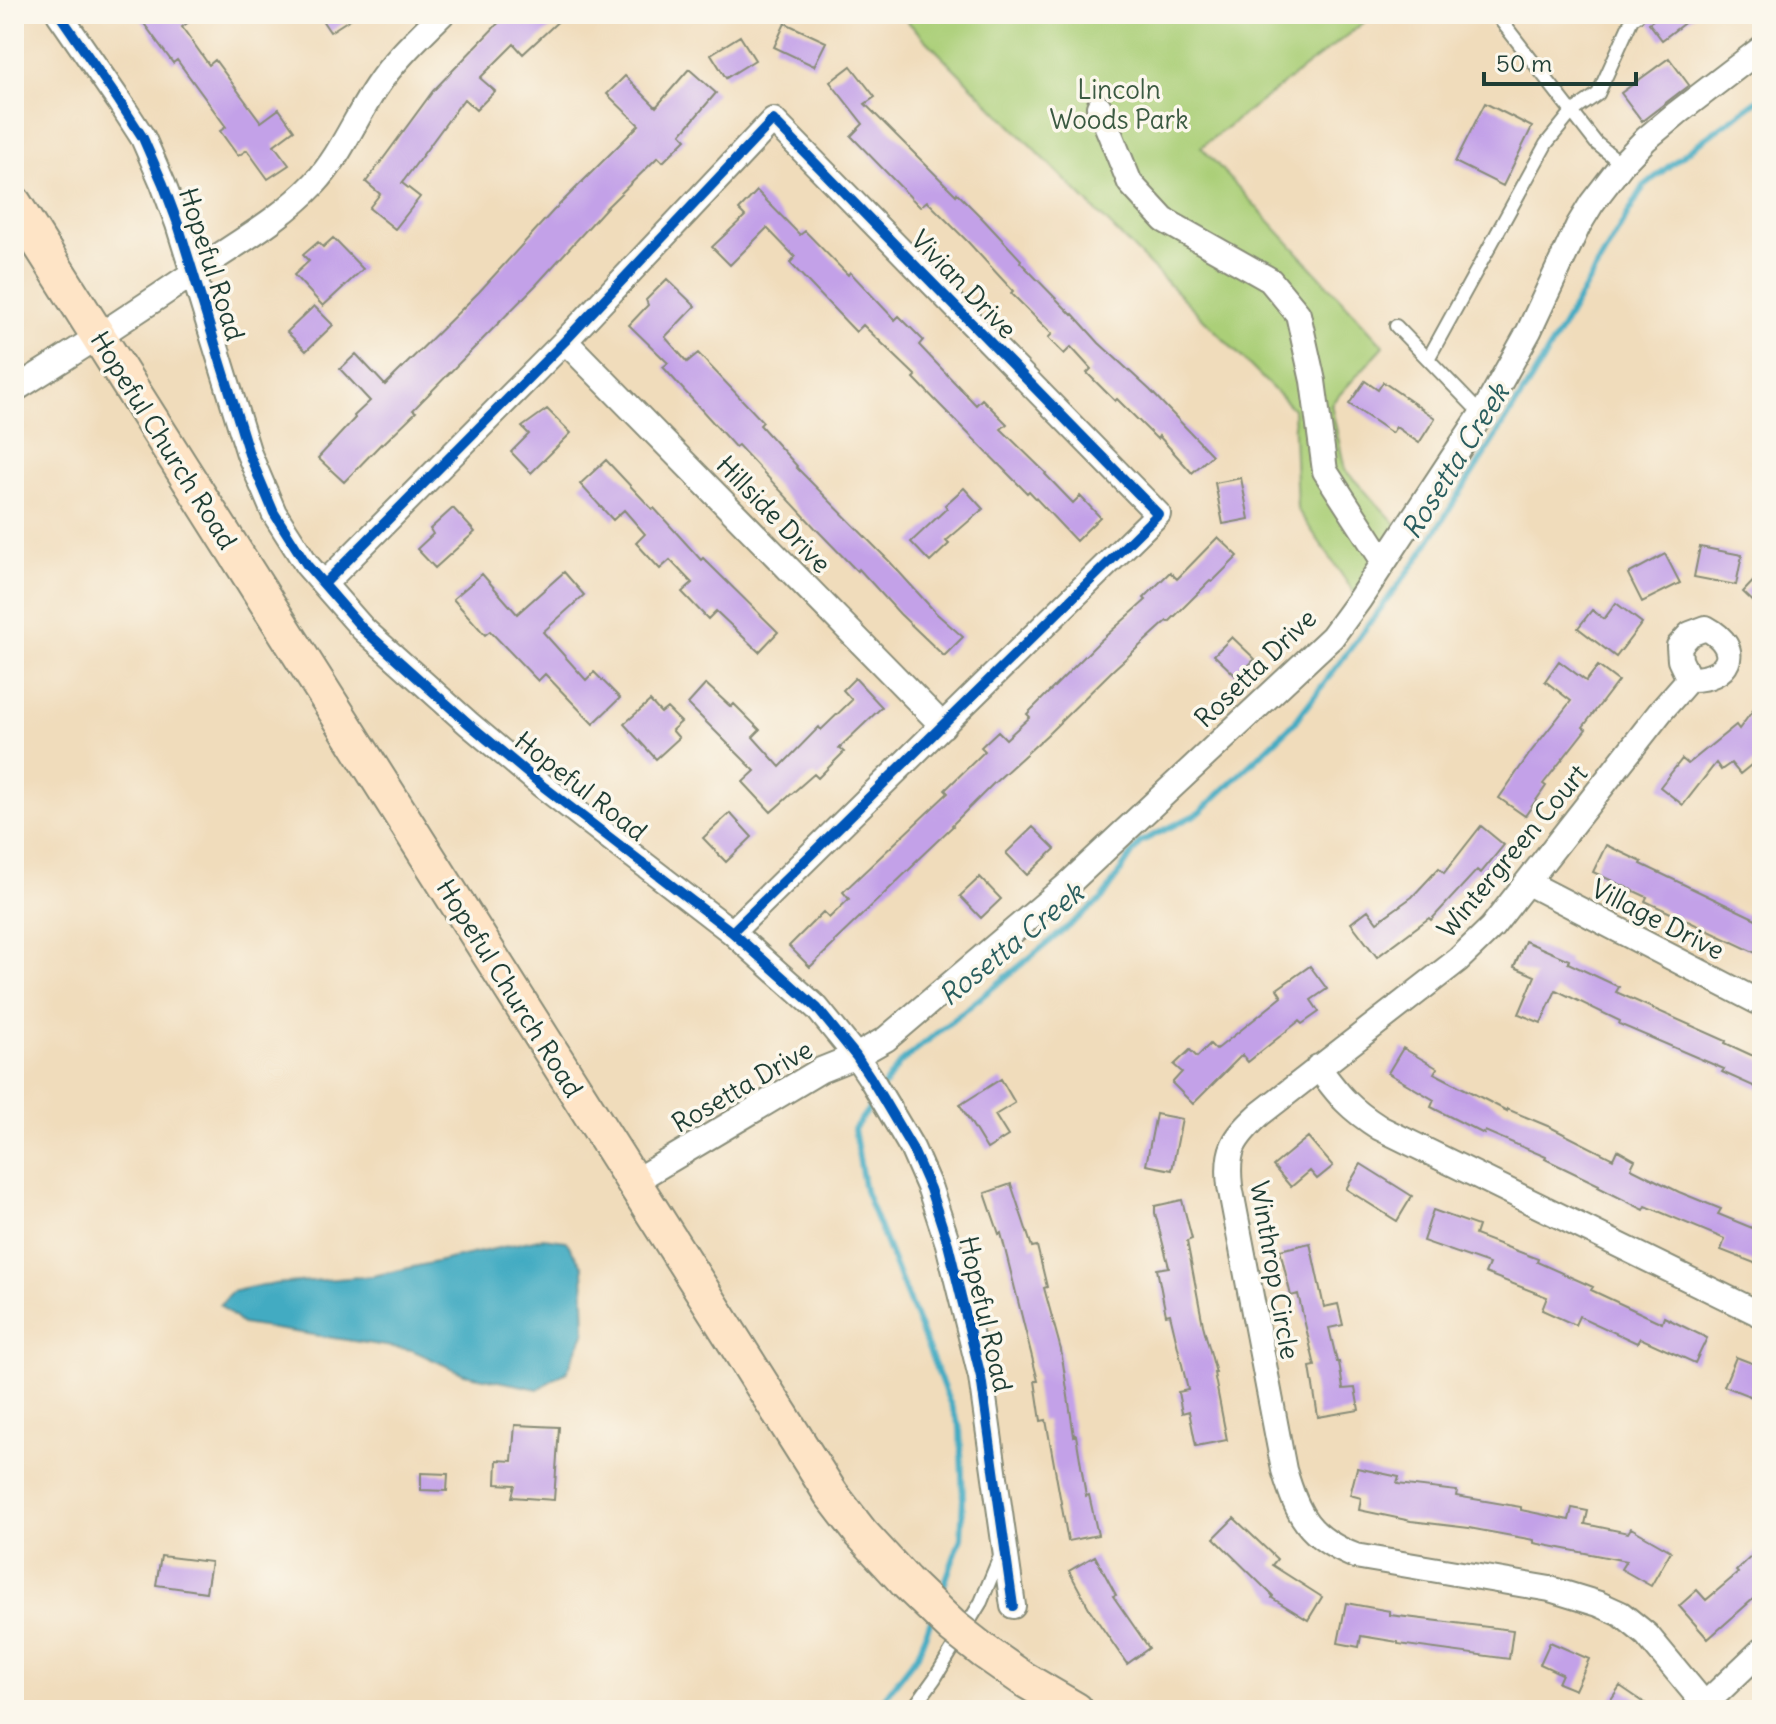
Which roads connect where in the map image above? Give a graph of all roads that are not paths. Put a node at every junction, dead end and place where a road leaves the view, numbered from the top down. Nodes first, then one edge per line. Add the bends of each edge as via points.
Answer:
1 (59, 14) edge
2 (1496, 14) edge
3 (1639, 14) edge
4 (439, 15) edge
5 (1762, 48) edge
6 (1099, 107) dead end
7 (1572, 112) junction
8 (1622, 164) junction
9 (14, 203) edge
10 (193, 274) junction
11 (1396, 326) dead end
12 (99, 337) junction
13 (565, 341) junction
14 (1428, 359) junction
15 (14, 390) edge
16 (1482, 415) junction
17 (1384, 562) junction
18 (324, 584) junction
19 (1689, 679) dead end
20 (943, 726) junction
21 (1528, 883) junction
22 (732, 932) junction
23 (1762, 1004) edge
24 (856, 1056) junction
25 (1318, 1067) junction
26 (633, 1182) junction
27 (1762, 1315) edge
28 (1005, 1544) junction
29 (1013, 1606) dead end
30 (1762, 1650) edge
31 (1702, 1707) edge
32 (912, 1710) edge
33 (1076, 1710) edge

1 - 10 street, Hopeful Road via 143,138
2 - 7 lane
3 - 7 lane via 1598,94
4 - 10 street via 378,85 316,182
5 - 8 street, Rosetta Drive via 1677,113
6 - 17 street via 1130,183 1164,220 1270,280 1298,314 1325,471
7 - 8 lane via 1596,143
7 - 14 lane via 1546,144
8 - 16 street, Rosetta Drive via 1578,226
9 - 12 main road, Hopeful Church Road
10 - 12 street
10 - 18 street, Hopeful Road via 261,485 290,541
11 - 14 lane
12 - 15 street
12 - 26 main road, Hopeful Church Road
13 - 18 street, Vivian Drive
13 - 20 street, Hillside Drive
13 - 20 street, Vivian Drive via 773,120 1158,514
14 - 16 lane
16 - 17 street, Rosetta Drive
17 - 24 street, Rosetta Drive via 1332,637 1065,887 886,1039
18 - 22 street, Hopeful Road via 363,629 469,724
19 - 21 street, Wintergreen Court
20 - 22 street, Vivian Drive
21 - 23 street, Village Drive
21 - 25 street, Wintergreen Court via 1458,960
22 - 24 street, Hopeful Road via 817,1008
24 - 26 street, Rosetta Drive via 821,1070
24 - 28 street, Hopeful Road via 912,1148 948,1244 981,1377
25 - 27 street via 1355,1112 1380,1128
25 - 31 street, Winthrop Circle via 1244,1128 1232,1145 1228,1166 1284,1470 1303,1519 1317,1535 1355,1556 1550,1589 1621,1614 1647,1635
26 - 33 main road, Hopeful Church Road, bridge via 861,1533 953,1627
28 - 29 street, Hopeful Road
28 - 32 lane via 981,1602
30 - 31 street

